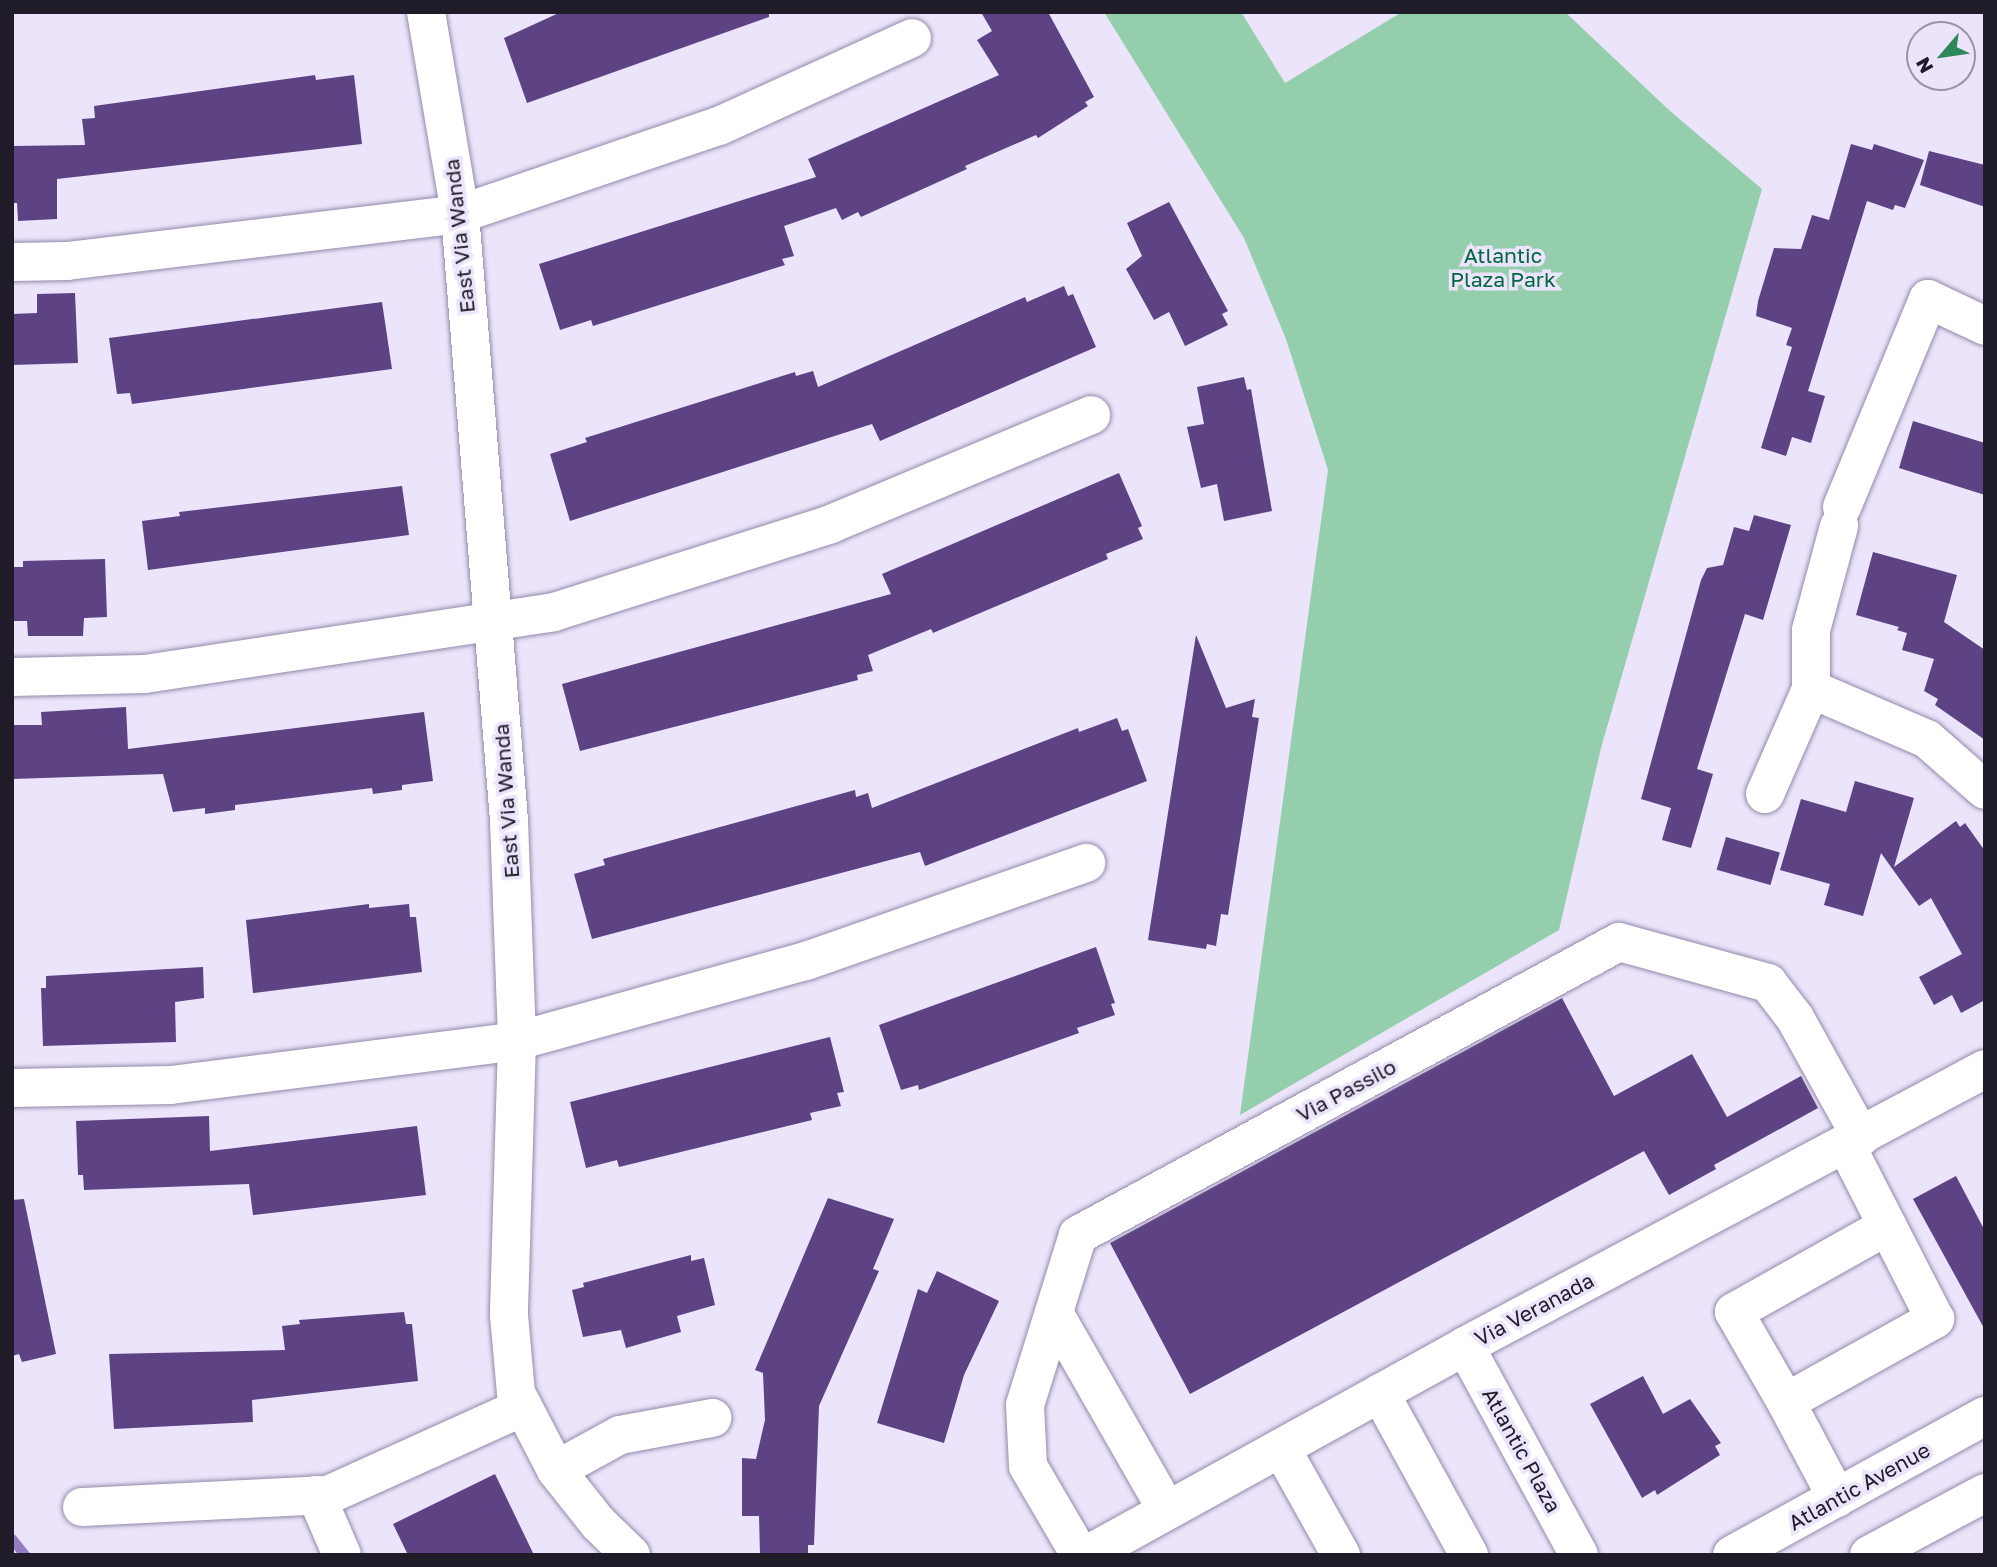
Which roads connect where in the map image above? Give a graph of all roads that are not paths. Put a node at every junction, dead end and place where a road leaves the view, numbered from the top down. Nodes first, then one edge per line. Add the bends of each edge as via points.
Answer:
1 (426, 12) edge
2 (912, 38) dead end
3 (460, 214) junction
4 (12, 262) edge
5 (1985, 326) edge
6 (1091, 415) dead end
7 (492, 620) junction
8 (12, 677) edge
9 (1811, 690) junction
10 (1985, 790) edge
11 (1765, 794) dead end
12 (1086, 863) dead end
13 (517, 1041) junction
14 (1985, 1069) edge
15 (12, 1088) edge
16 (1854, 1141) junction
17 (1887, 1226) junction
18 (1054, 1313) junction
19 (1465, 1346) junction
20 (1380, 1393) junction
21 (1786, 1402) junction
22 (523, 1407) junction
23 (1985, 1416) edge
24 (712, 1418) dead end
25 (1281, 1447) junction
26 (556, 1470) junction
27 (1985, 1493) edge
28 (316, 1495) junction
29 (1837, 1498) junction
30 (82, 1507) dead end
31 (1167, 1510) junction
32 (342, 1555) edge
33 (631, 1555) edge
34 (1080, 1555) edge
35 (1087, 1555) edge
36 (1341, 1555) edge
37 (1469, 1555) edge
38 (1579, 1555) edge
39 (1732, 1555) edge
40 (1869, 1555) edge

1 - 3 street, East Via Wanda
2 - 3 street via 719,126
3 - 4 street via 67,261
3 - 7 street, East Via Wanda
5 - 9 street via 1928,299 1841,517 1811,630
6 - 7 street via 831,524 554,612
7 - 8 street via 145,674
7 - 13 street, East Via Wanda via 509,821
9 - 10 street via 1927,739
9 - 11 street
12 - 13 street via 806,961
13 - 15 street via 171,1085
13 - 22 street, East Via Wanda via 509,1315 516,1393
14 - 16 street, Via Veranada
16 - 17 street, Via Passilo
16 - 18 street, Via Passilo via 1795,1018 1768,983 1619,942 1078,1235
16 - 19 street, Via Veranada
17 - 21 street, Via Passilo via 1935,1318
17 - 21 street via 1734,1312
18 - 31 street
18 - 34 street, Via Passilo via 1025,1405 1028,1465
19 - 20 street, Via Veranada
19 - 38 street, Atlantic Plaza
20 - 25 street, Via Veranada
20 - 37 street
21 - 29 street
22 - 26 street, East Via Wanda
22 - 28 street via 328,1495
23 - 29 street, Atlantic Avenue
24 - 26 street via 620,1435
25 - 31 street, Via Veranada
25 - 36 street
26 - 33 street, East Via Wanda via 598,1523
27 - 40 street
28 - 30 street
28 - 32 street
29 - 39 street, Atlantic Avenue
31 - 35 street, Via Veranada

